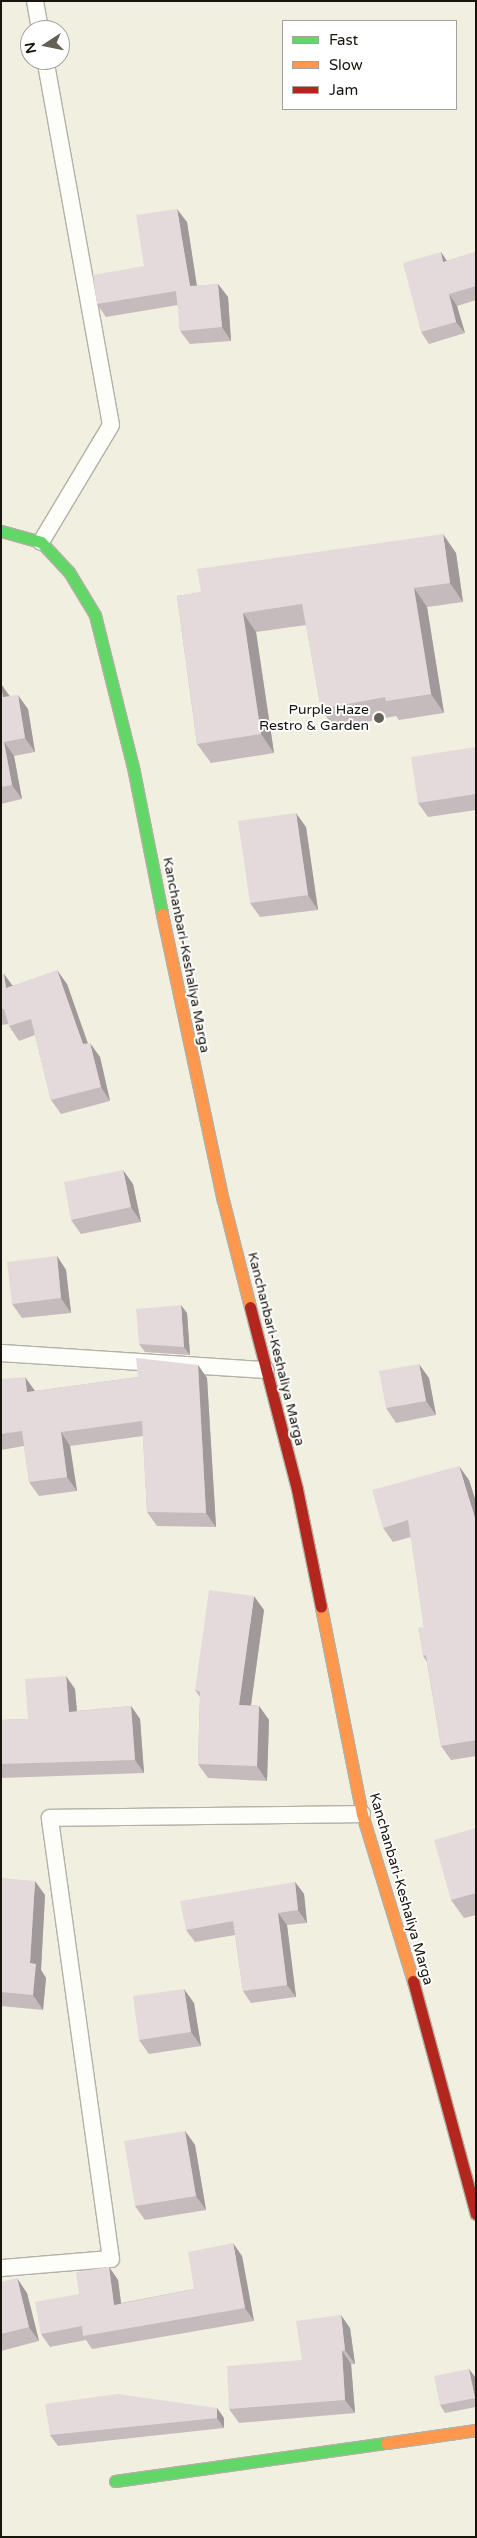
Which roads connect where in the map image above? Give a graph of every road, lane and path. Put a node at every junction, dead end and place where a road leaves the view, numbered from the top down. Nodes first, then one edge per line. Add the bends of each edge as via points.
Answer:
1 (35, 1) edge
2 (38, 20) edge
3 (47, 70) edge
4 (1, 531) edge
5 (41, 542) junction
6 (1, 1353) edge
7 (265, 1370) junction
8 (362, 1814) junction
9 (476, 2214) edge
10 (1, 2268) edge
11 (476, 2430) edge
12 (116, 2480) dead end

1 - 2 lane
3 - 5 lane via 111,425
4 - 5 street
5 - 7 street, Kanchanbari-Keshaliya Marga via 68,572 95,615 133,767 178,995
6 - 7 lane
7 - 8 street, Kanchanbari-Keshaliya Marga via 297,1489
8 - 9 street, Kanchanbari-Keshaliya Marga via 410,1969
8 - 10 lane via 50,1818 110,2259
11 - 12 street

